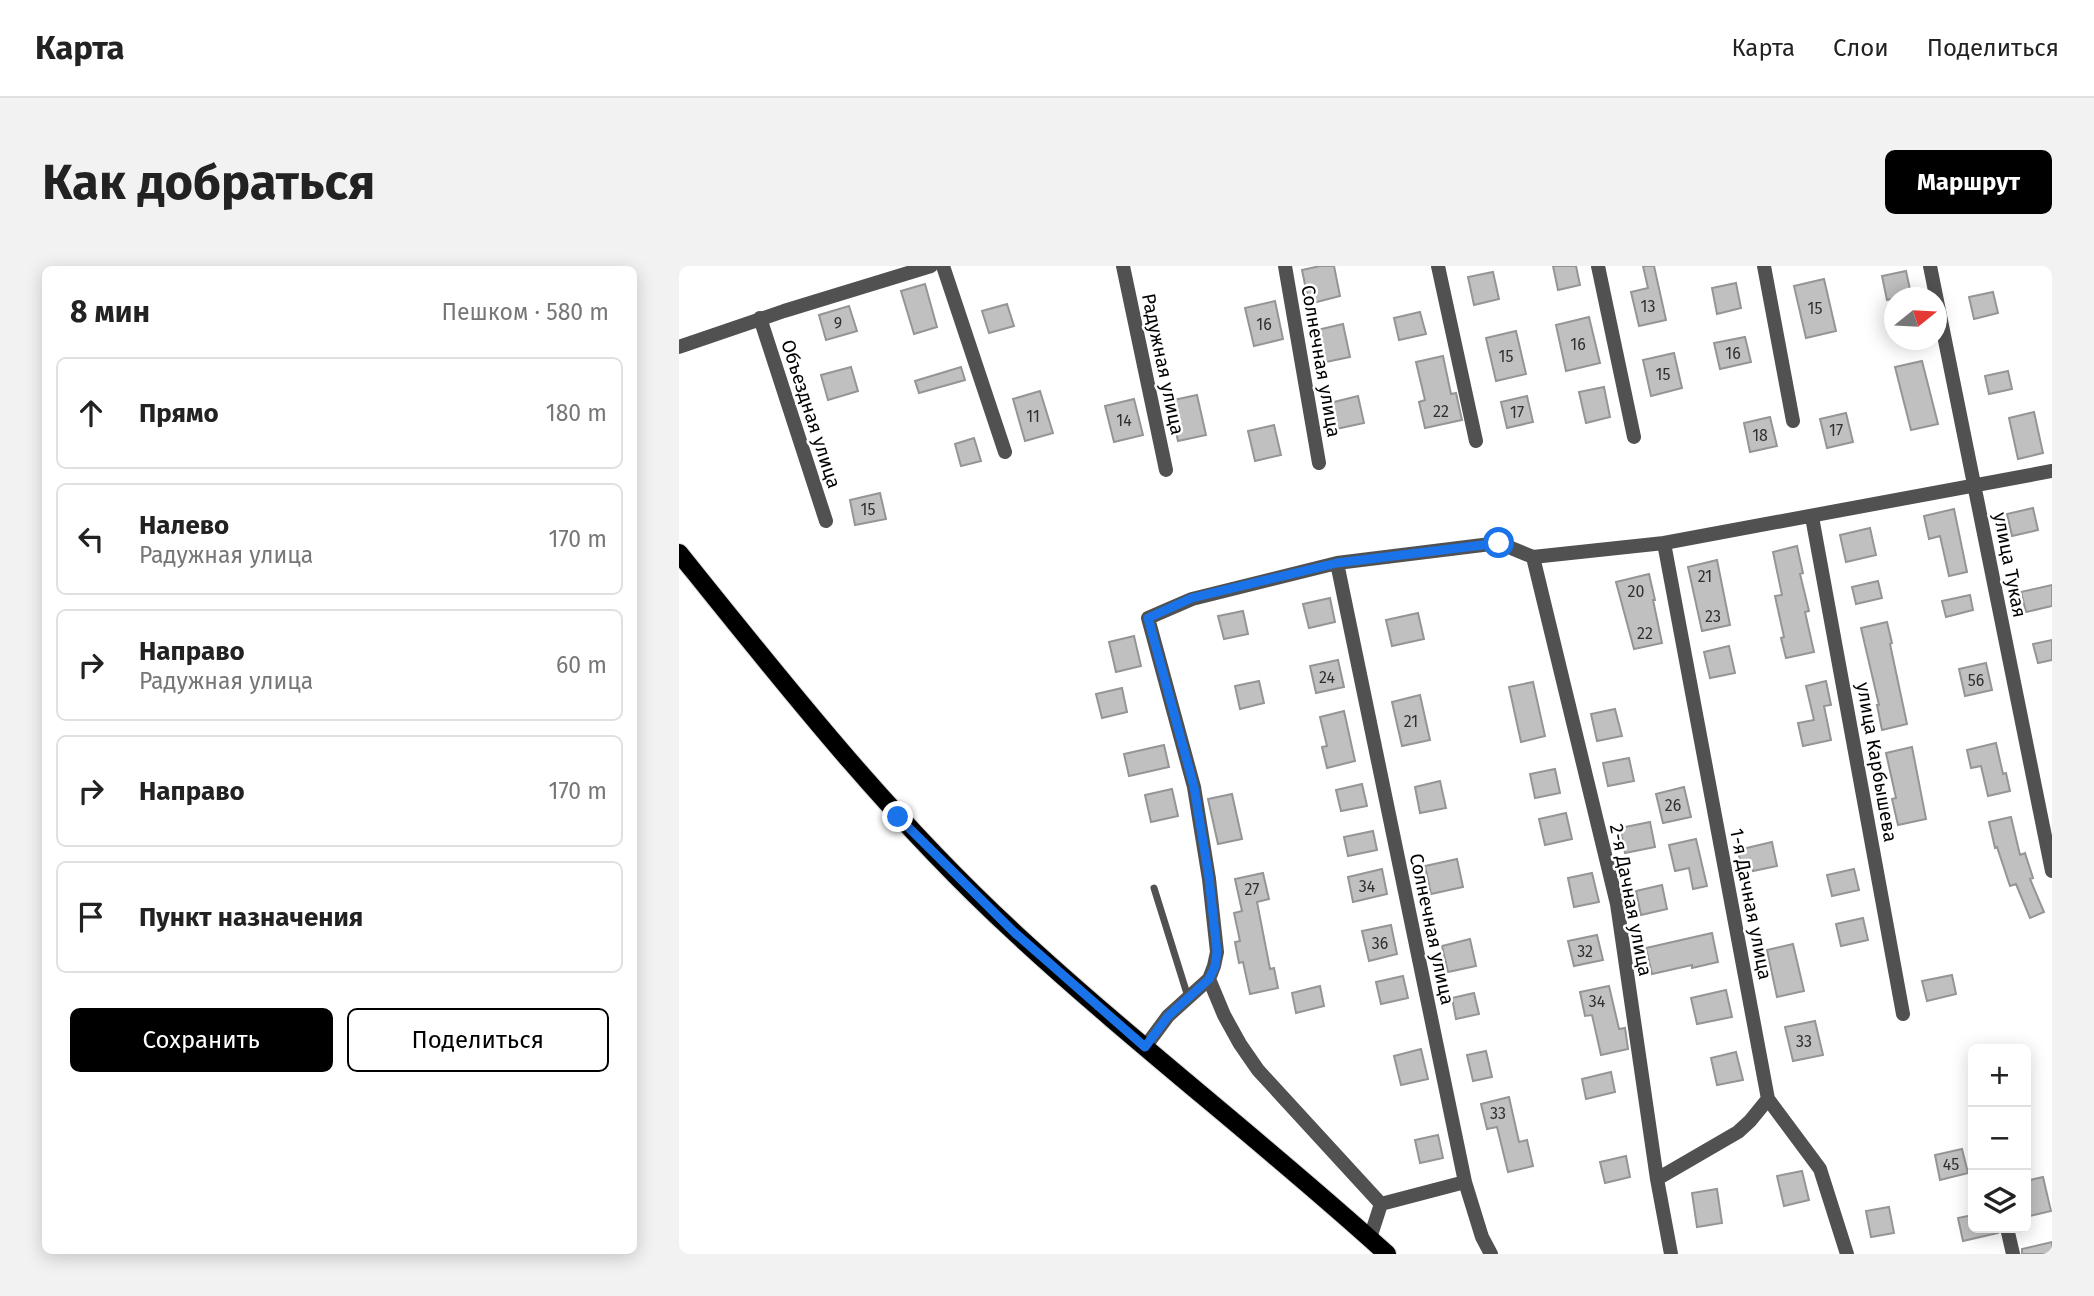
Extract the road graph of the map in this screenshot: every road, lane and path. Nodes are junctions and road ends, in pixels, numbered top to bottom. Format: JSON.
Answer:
{"nodes":[{"id":1,"x":931,"y":266,"type":"edge"},
{"id":2,"x":943,"y":266,"type":"edge"},
{"id":3,"x":1123,"y":266,"type":"edge"},
{"id":4,"x":1285,"y":266,"type":"edge"},
{"id":5,"x":1438,"y":266,"type":"edge"},
{"id":6,"x":1598,"y":266,"type":"edge"},
{"id":7,"x":1764,"y":266,"type":"edge"},
{"id":8,"x":1930,"y":266,"type":"edge"},
{"id":9,"x":760,"y":318,"type":"junction"},
{"id":10,"x":679,"y":347,"type":"edge"},
{"id":11,"x":1793,"y":421,"type":"dead end"},
{"id":12,"x":1634,"y":437,"type":"dead end"},
{"id":13,"x":1476,"y":441,"type":"dead end"},
{"id":14,"x":1005,"y":452,"type":"dead end"},
{"id":15,"x":1319,"y":463,"type":"dead end"},
{"id":16,"x":1166,"y":470,"type":"dead end"},
{"id":17,"x":2052,"y":471,"type":"edge"},
{"id":18,"x":1975,"y":484,"type":"junction"},
{"id":19,"x":1812,"y":517,"type":"junction"},
{"id":20,"x":826,"y":521,"type":"dead end"},
{"id":21,"x":1664,"y":543,"type":"junction"},
{"id":22,"x":679,"y":553,"type":"edge"},
{"id":23,"x":1533,"y":556,"type":"junction"},
{"id":24,"x":1337,"y":563,"type":"junction"},
{"id":25,"x":2052,"y":871,"type":"edge"},
{"id":26,"x":1154,"y":888,"type":"dead end"},
{"id":27,"x":1209,"y":979,"type":"junction"},
{"id":28,"x":1188,"y":997,"type":"junction"},
{"id":29,"x":1903,"y":1014,"type":"dead end"},
{"id":30,"x":1145,"y":1047,"type":"junction"},
{"id":31,"x":1768,"y":1099,"type":"junction"},
{"id":32,"x":1657,"y":1179,"type":"junction"},
{"id":33,"x":1465,"y":1182,"type":"junction"},
{"id":34,"x":1381,"y":1204,"type":"junction"},
{"id":35,"x":2008,"y":1233,"type":"edge"},
{"id":36,"x":1370,"y":1238,"type":"junction"},
{"id":37,"x":1387,"y":1254,"type":"edge"},
{"id":38,"x":1491,"y":1254,"type":"edge"},
{"id":39,"x":1671,"y":1254,"type":"edge"},
{"id":40,"x":1847,"y":1254,"type":"edge"},
{"id":41,"x":2013,"y":1254,"type":"edge"}],
"edges":[{"from":1,"to":9,"type":"street"},
{"from":2,"to":14,"type":"street"},
{"from":3,"to":16,"type":"street","name":"Радужная улица"},
{"from":4,"to":15,"type":"street","name":"Солнечная улица"},
{"from":5,"to":13,"type":"street"},
{"from":6,"to":12,"type":"street"},
{"from":7,"to":11,"type":"street"},
{"from":8,"to":18,"type":"street","name":"улица Тукая"},
{"from":9,"to":10,"type":"street"},
{"from":9,"to":20,"type":"street","name":"Объездная улица"},
{"from":17,"to":18,"type":"street"},
{"from":18,"to":19,"type":"street"},
{"from":18,"to":25,"type":"street","name":"улица Тукая"},
{"from":19,"to":21,"type":"street"},
{"from":19,"to":29,"type":"street","name":"улица Карбышева"},
{"from":21,"to":23,"type":"street"},
{"from":21,"to":31,"type":"street","name":"1-я Дачная улица"},
{"from":22,"to":30,"type":"main road"},
{"from":23,"to":24,"type":"street"},
{"from":23,"to":32,"type":"street","name":"2-я Дачная улица"},
{"from":24,"to":27,"type":"street"},
{"from":24,"to":33,"type":"street","name":"Солнечная улица"},
{"from":26,"to":28,"type":"lane"},
{"from":27,"to":28,"type":"street"},
{"from":27,"to":34,"type":"street"},
{"from":28,"to":30,"type":"street"},
{"from":30,"to":36,"type":"main road"},
{"from":31,"to":32,"type":"street"},
{"from":31,"to":40,"type":"street","name":"1-я Дачная улица"},
{"from":32,"to":39,"type":"street","name":"2-я Дачная улица"},
{"from":33,"to":34,"type":"street"},
{"from":33,"to":38,"type":"street","name":"Солнечная улица"},
{"from":34,"to":36,"type":"street"},
{"from":35,"to":41,"type":"street"},
{"from":36,"to":37,"type":"main road"}]}
